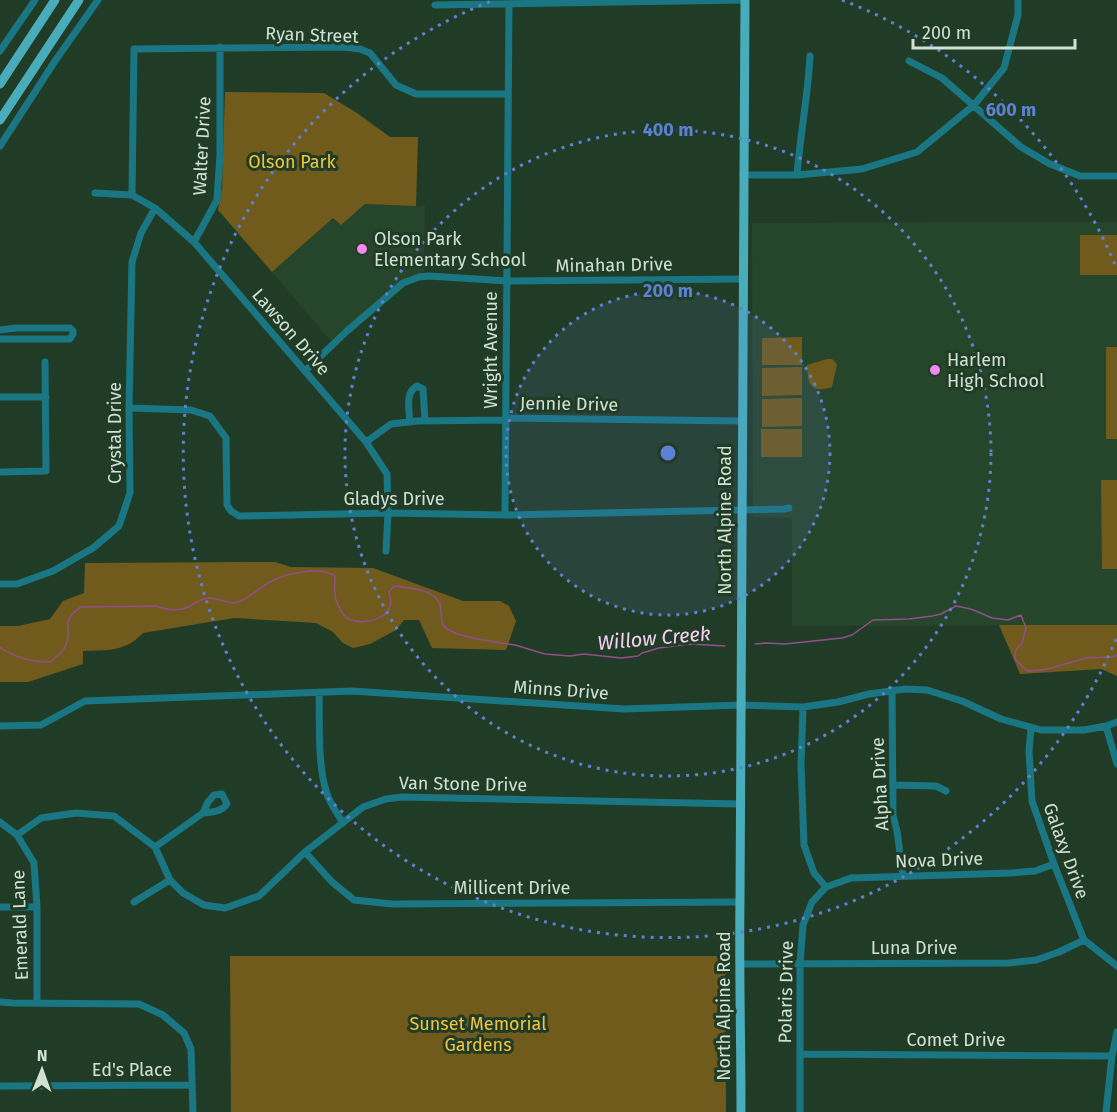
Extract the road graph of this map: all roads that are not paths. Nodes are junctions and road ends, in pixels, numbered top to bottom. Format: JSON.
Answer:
{"nodes":[{"id":1,"x":35,"y":0,"type":"edge"},
{"id":2,"x":55,"y":0,"type":"edge"},
{"id":3,"x":79,"y":0,"type":"edge"},
{"id":4,"x":98,"y":0,"type":"edge"},
{"id":5,"x":745,"y":0,"type":"edge"},
{"id":6,"x":1018,"y":0,"type":"edge"},
{"id":7,"x":564,"y":1,"type":"edge"},
{"id":8,"x":509,"y":4,"type":"junction"},
{"id":9,"x":435,"y":5,"type":"dead end"},
{"id":10,"x":220,"y":47,"type":"junction"},
{"id":11,"x":0,"y":51,"type":"edge"},
{"id":12,"x":810,"y":56,"type":"dead end"},
{"id":13,"x":909,"y":61,"type":"dead end"},
{"id":14,"x":0,"y":84,"type":"edge"},
{"id":15,"x":508,"y":94,"type":"junction"},
{"id":16,"x":974,"y":105,"type":"junction"},
{"id":17,"x":0,"y":120,"type":"edge"},
{"id":18,"x":0,"y":146,"type":"edge"},
{"id":19,"x":743,"y":175,"type":"junction"},
{"id":20,"x":797,"y":175,"type":"junction"},
{"id":21,"x":1117,"y":176,"type":"edge"},
{"id":22,"x":95,"y":194,"type":"dead end"},
{"id":23,"x":132,"y":195,"type":"junction"},
{"id":24,"x":155,"y":208,"type":"junction"},
{"id":25,"x":194,"y":242,"type":"junction"},
{"id":26,"x":743,"y":279,"type":"junction"},
{"id":27,"x":507,"y":281,"type":"junction"},
{"id":28,"x":0,"y":330,"type":"edge"},
{"id":29,"x":0,"y":339,"type":"edge"},
{"id":30,"x":45,"y":362,"type":"dead end"},
{"id":31,"x":305,"y":371,"type":"junction"},
{"id":32,"x":0,"y":397,"type":"edge"},
{"id":33,"x":46,"y":397,"type":"junction"},
{"id":34,"x":129,"y":408,"type":"junction"},
{"id":35,"x":506,"y":418,"type":"junction"},
{"id":36,"x":425,"y":421,"type":"junction"},
{"id":37,"x":741,"y":421,"type":"junction"},
{"id":38,"x":410,"y":422,"type":"junction"},
{"id":39,"x":366,"y":442,"type":"junction"},
{"id":40,"x":0,"y":472,"type":"edge"},
{"id":41,"x":789,"y":508,"type":"dead end"},
{"id":42,"x":741,"y":510,"type":"junction"},
{"id":43,"x":388,"y":513,"type":"junction"},
{"id":44,"x":505,"y":515,"type":"junction"},
{"id":45,"x":386,"y":551,"type":"dead end"},
{"id":46,"x":0,"y":585,"type":"edge"},
{"id":47,"x":892,"y":690,"type":"junction"},
{"id":48,"x":320,"y":692,"type":"junction"},
{"id":49,"x":741,"y":705,"type":"junction"},
{"id":50,"x":803,"y":706,"type":"junction"},
{"id":51,"x":1117,"y":722,"type":"edge"},
{"id":52,"x":0,"y":726,"type":"edge"},
{"id":53,"x":1106,"y":726,"type":"junction"},
{"id":54,"x":1031,"y":728,"type":"junction"},
{"id":55,"x":1117,"y":764,"type":"edge"},
{"id":56,"x":893,"y":785,"type":"junction"},
{"id":57,"x":946,"y":790,"type":"dead end"},
{"id":58,"x":740,"y":804,"type":"junction"},
{"id":59,"x":203,"y":813,"type":"dead end"},
{"id":60,"x":0,"y":822,"type":"edge"},
{"id":61,"x":343,"y":823,"type":"junction"},
{"id":62,"x":17,"y":835,"type":"junction"},
{"id":63,"x":155,"y":848,"type":"junction"},
{"id":64,"x":304,"y":852,"type":"junction"},
{"id":65,"x":1054,"y":864,"type":"junction"},
{"id":66,"x":903,"y":876,"type":"junction"},
{"id":67,"x":170,"y":880,"type":"junction"},
{"id":68,"x":826,"y":887,"type":"junction"},
{"id":69,"x":134,"y":902,"type":"dead end"},
{"id":70,"x":740,"y":902,"type":"junction"},
{"id":71,"x":0,"y":907,"type":"edge"},
{"id":72,"x":37,"y":907,"type":"junction"},
{"id":73,"x":1084,"y":940,"type":"junction"},
{"id":74,"x":800,"y":963,"type":"junction"},
{"id":75,"x":740,"y":964,"type":"junction"},
{"id":76,"x":1117,"y":966,"type":"edge"},
{"id":77,"x":0,"y":1002,"type":"edge"},
{"id":78,"x":37,"y":1003,"type":"junction"},
{"id":79,"x":1117,"y":1032,"type":"edge"},
{"id":80,"x":800,"y":1054,"type":"junction"},
{"id":81,"x":1112,"y":1056,"type":"junction"},
{"id":82,"x":192,"y":1084,"type":"junction"},
{"id":83,"x":0,"y":1086,"type":"edge"},
{"id":84,"x":193,"y":1112,"type":"edge"},
{"id":85,"x":741,"y":1112,"type":"edge"},
{"id":86,"x":800,"y":1112,"type":"edge"},
{"id":87,"x":1106,"y":1112,"type":"edge"}],
"edges":[{"from":1,"to":11,"type":"street"},
{"from":2,"to":14,"type":"main road"},
{"from":3,"to":17,"type":"main road"},
{"from":4,"to":18,"type":"street"},
{"from":5,"to":7,"type":"street"},
{"from":5,"to":19,"type":"main road","name":"North Alpine Road"},
{"from":6,"to":16,"type":"street"},
{"from":7,"to":8,"type":"street"},
{"from":8,"to":9,"type":"street"},
{"from":8,"to":15,"type":"street","name":"Wright Avenue"},
{"from":10,"to":15,"type":"street","name":"Ryan Street"},
{"from":10,"to":23,"type":"street","name":"Ryan Street"},
{"from":10,"to":25,"type":"street","name":"Walter Drive"},
{"from":12,"to":20,"type":"street"},
{"from":13,"to":16,"type":"street"},
{"from":15,"to":27,"type":"street","name":"Wright Avenue"},
{"from":16,"to":20,"type":"street"},
{"from":16,"to":21,"type":"street"},
{"from":19,"to":20,"type":"street"},
{"from":19,"to":26,"type":"main road","name":"North Alpine Road"},
{"from":22,"to":23,"type":"street","name":"Lawson Drive"},
{"from":23,"to":24,"type":"street","name":"Lawson Drive"},
{"from":24,"to":25,"type":"street","name":"Lawson Drive"},
{"from":24,"to":34,"type":"street","name":"Crystal Drive"},
{"from":25,"to":31,"type":"street","name":"Lawson Drive"},
{"from":26,"to":27,"type":"street","name":"Minahan Drive"},
{"from":26,"to":37,"type":"main road","name":"North Alpine Road"},
{"from":27,"to":31,"type":"street","name":"Minahan Drive"},
{"from":27,"to":35,"type":"street","name":"Wright Avenue"},
{"from":28,"to":29,"type":"street"},
{"from":30,"to":33,"type":"street"},
{"from":31,"to":39,"type":"street","name":"Lawson Drive"},
{"from":32,"to":33,"type":"street"},
{"from":33,"to":40,"type":"street"},
{"from":34,"to":43,"type":"street","name":"Gladys Drive"},
{"from":34,"to":46,"type":"street","name":"Crystal Drive"},
{"from":35,"to":36,"type":"street","name":"Jennie Drive"},
{"from":35,"to":37,"type":"street","name":"Jennie Drive"},
{"from":35,"to":44,"type":"street","name":"Wright Avenue"},
{"from":36,"to":38,"type":"street","name":"Jennie Drive"},
{"from":36,"to":38,"type":"street"},
{"from":37,"to":42,"type":"main road","name":"North Alpine Road"},
{"from":38,"to":39,"type":"street","name":"Jennie Drive"},
{"from":39,"to":43,"type":"street","name":"Lawson Drive"},
{"from":41,"to":42,"type":"street","name":"Gladys Drive"},
{"from":42,"to":44,"type":"street","name":"Gladys Drive"},
{"from":42,"to":49,"type":"main road","name":"North Alpine Road"},
{"from":43,"to":44,"type":"street","name":"Gladys Drive"},
{"from":43,"to":45,"type":"street","name":"Lawson Drive"},
{"from":47,"to":50,"type":"street","name":"Minns Drive"},
{"from":47,"to":54,"type":"street","name":"Minns Drive"},
{"from":47,"to":56,"type":"street","name":"Alpha Drive"},
{"from":48,"to":49,"type":"street","name":"Minns Drive"},
{"from":48,"to":52,"type":"street","name":"Minns Drive"},
{"from":48,"to":61,"type":"street"},
{"from":49,"to":50,"type":"street","name":"Minns Drive"},
{"from":49,"to":58,"type":"main road","name":"North Alpine Road"},
{"from":50,"to":68,"type":"street"},
{"from":51,"to":53,"type":"street","name":"Minns Drive"},
{"from":53,"to":54,"type":"street","name":"Minns Drive"},
{"from":53,"to":55,"type":"street"},
{"from":54,"to":65,"type":"street","name":"Galaxy Drive"},
{"from":56,"to":57,"type":"street"},
{"from":56,"to":66,"type":"street","name":"Alpha Drive"},
{"from":58,"to":61,"type":"street","name":"Van Stone Drive"},
{"from":58,"to":70,"type":"main road","name":"North Alpine Road"},
{"from":59,"to":63,"type":"street"},
{"from":60,"to":62,"type":"street","name":"Emerald Lane"},
{"from":61,"to":64,"type":"street","name":"Van Stone Drive"},
{"from":62,"to":63,"type":"street","name":"Van Stone Drive"},
{"from":62,"to":72,"type":"street","name":"Emerald Lane"},
{"from":63,"to":67,"type":"street","name":"Van Stone Drive"},
{"from":64,"to":67,"type":"street","name":"Van Stone Drive"},
{"from":64,"to":70,"type":"street","name":"Millicent Drive"},
{"from":65,"to":66,"type":"street","name":"Nova Drive"},
{"from":65,"to":73,"type":"street","name":"Galaxy Drive"},
{"from":66,"to":68,"type":"street","name":"Nova Drive"},
{"from":67,"to":69,"type":"street"},
{"from":68,"to":74,"type":"street","name":"Polaris Drive"},
{"from":70,"to":75,"type":"main road","name":"North Alpine Road"},
{"from":71,"to":72,"type":"street"},
{"from":72,"to":78,"type":"street","name":"Emerald Lane"},
{"from":73,"to":74,"type":"street","name":"Luna Drive"},
{"from":73,"to":76,"type":"street"},
{"from":74,"to":75,"type":"street","name":"Luna Drive"},
{"from":74,"to":80,"type":"street","name":"Polaris Drive"},
{"from":75,"to":85,"type":"main road","name":"North Alpine Road"},
{"from":77,"to":78,"type":"street"},
{"from":78,"to":82,"type":"street"},
{"from":79,"to":81,"type":"street"},
{"from":80,"to":81,"type":"street","name":"Comet Drive"},
{"from":80,"to":86,"type":"street","name":"Polaris Drive"},
{"from":81,"to":87,"type":"street"},
{"from":82,"to":83,"type":"street","name":"Ed's Place"},
{"from":82,"to":84,"type":"street"}]}
